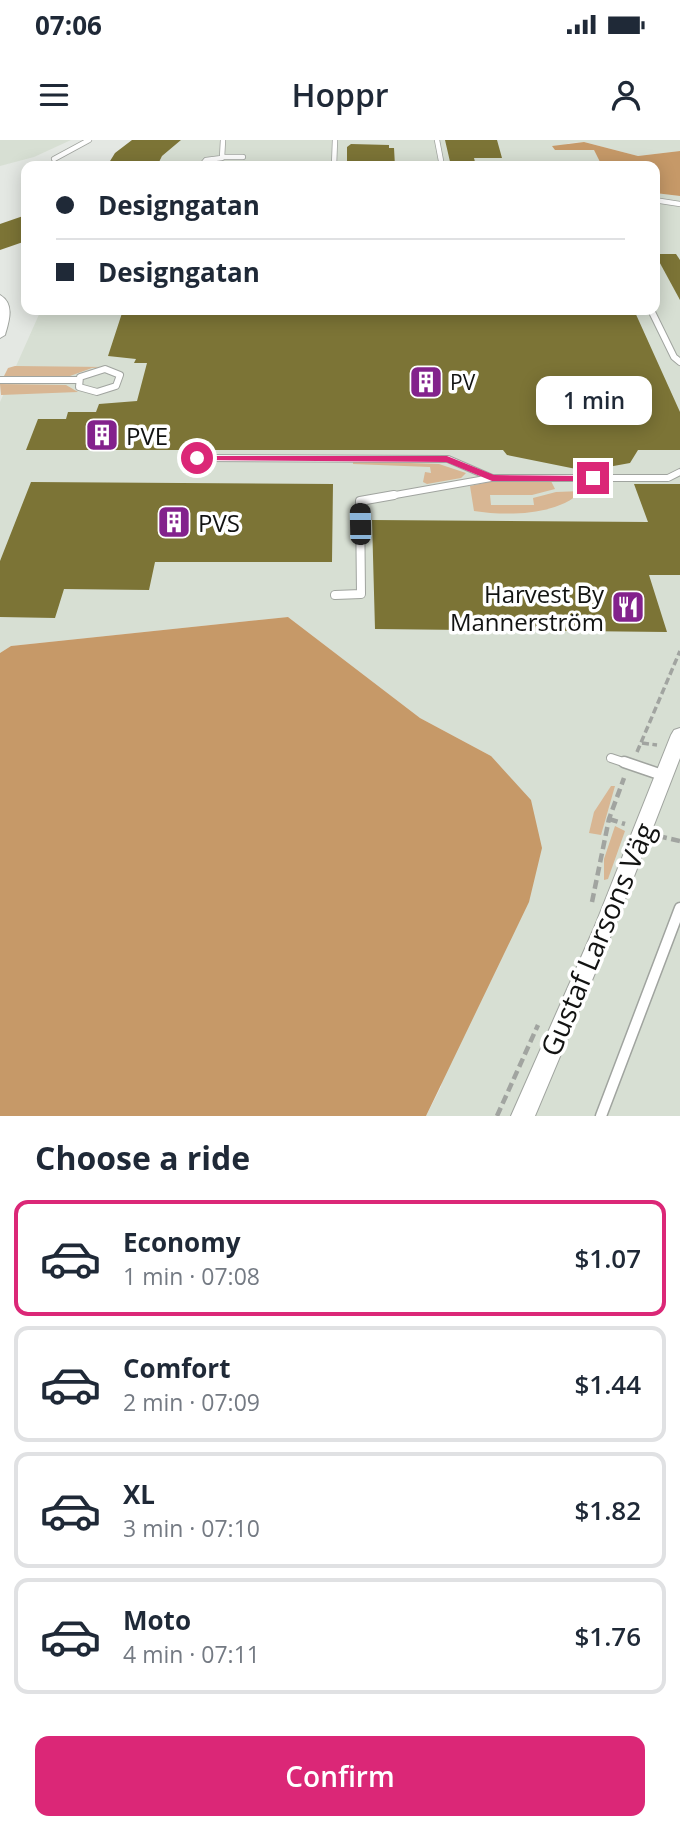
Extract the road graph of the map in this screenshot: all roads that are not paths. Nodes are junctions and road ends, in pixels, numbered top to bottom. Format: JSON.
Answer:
{"nodes":[{"id":1,"x":89,"y":140,"type":"edge"},
{"id":2,"x":223,"y":140,"type":"edge"},
{"id":3,"x":335,"y":140,"type":"edge"},
{"id":4,"x":437,"y":140,"type":"edge"},
{"id":5,"x":222,"y":157,"type":"junction"},
{"id":6,"x":243,"y":157,"type":"dead end"},
{"id":7,"x":54,"y":159,"type":"dead end"},
{"id":8,"x":205,"y":161,"type":"edge"},
{"id":9,"x":221,"y":161,"type":"edge"},
{"id":10,"x":334,"y":161,"type":"edge"},
{"id":11,"x":441,"y":161,"type":"edge"},
{"id":12,"x":660,"y":201,"type":"edge"},
{"id":13,"x":680,"y":204,"type":"edge"},
{"id":14,"x":0,"y":298,"type":"edge"},
{"id":15,"x":653,"y":315,"type":"edge"},
{"id":16,"x":0,"y":335,"type":"edge"},
{"id":17,"x":680,"y":362,"type":"edge"},
{"id":18,"x":0,"y":380,"type":"edge"},
{"id":19,"x":77,"y":380,"type":"junction"},
{"id":20,"x":197,"y":458,"type":"dead end"},
{"id":21,"x":680,"y":472,"type":"edge"},
{"id":22,"x":492,"y":478,"type":"junction"},
{"id":23,"x":335,"y":595,"type":"dead end"},
{"id":24,"x":680,"y":735,"type":"edge"},
{"id":25,"x":611,"y":758,"type":"dead end"},
{"id":26,"x":673,"y":778,"type":"edge"},
{"id":27,"x":680,"y":908,"type":"edge"},
{"id":28,"x":523,"y":1116,"type":"edge"},
{"id":29,"x":601,"y":1116,"type":"edge"}],
"edges":[{"from":1,"to":7,"type":"lane"},
{"from":2,"to":5,"type":"lane"},
{"from":3,"to":10,"type":"lane"},
{"from":4,"to":11,"type":"lane"},
{"from":5,"to":6,"type":"lane"},
{"from":5,"to":8,"type":"lane"},
{"from":5,"to":9,"type":"lane"},
{"from":12,"to":13,"type":"lane"},
{"from":14,"to":16,"type":"street"},
{"from":15,"to":17,"type":"lane"},
{"from":18,"to":19,"type":"lane"},
{"from":19,"to":19,"type":"lane"},
{"from":20,"to":22,"type":"lane"},
{"from":21,"to":22,"type":"lane"},
{"from":22,"to":23,"type":"lane"},
{"from":24,"to":26,"type":"street","name":"Gustaf Larsons Väg"},
{"from":25,"to":26,"type":"lane"},
{"from":26,"to":28,"type":"street","name":"Gustaf Larsons Väg"},
{"from":27,"to":29,"type":"lane"}]}
